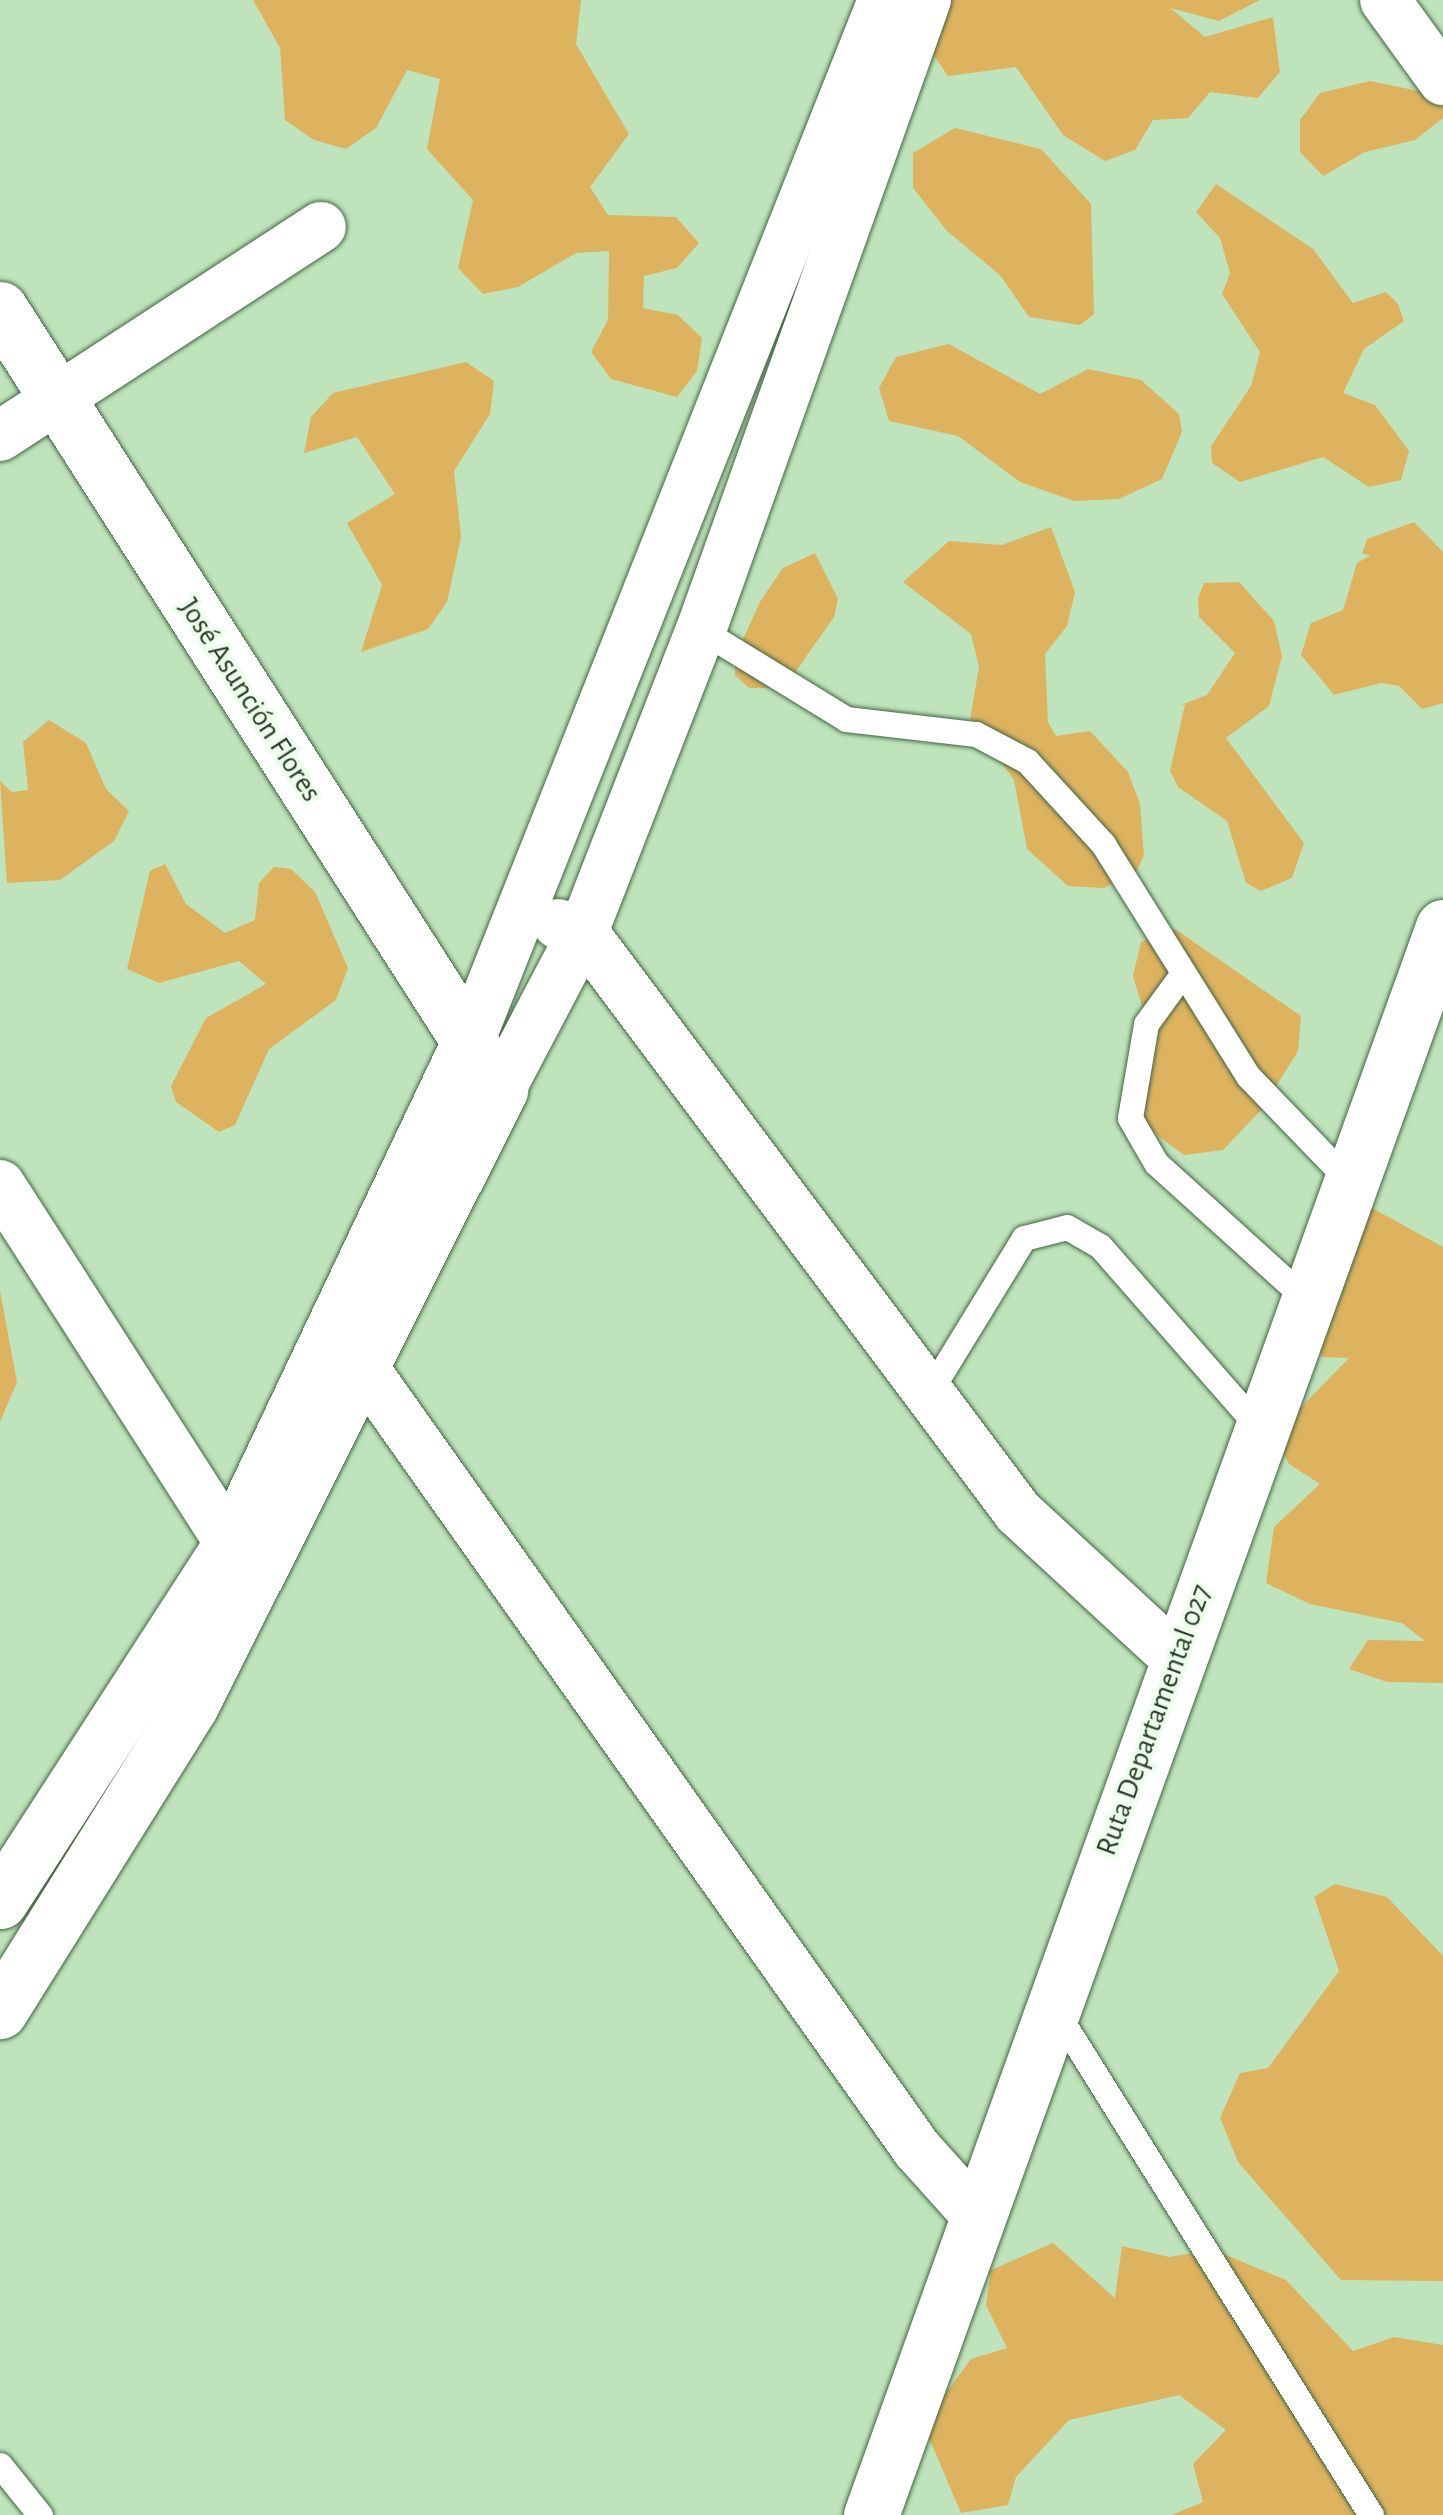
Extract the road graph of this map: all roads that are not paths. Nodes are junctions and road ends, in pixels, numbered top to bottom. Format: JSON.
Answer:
{"nodes":[{"id":1,"x":883,"y":0,"type":"edge"},
{"id":2,"x":926,"y":0,"type":"edge"},
{"id":3,"x":1385,"y":0,"type":"edge"},
{"id":4,"x":1443,"y":80,"type":"edge"},
{"id":5,"x":321,"y":226,"type":"dead end"},
{"id":6,"x":0,"y":309,"type":"edge"},
{"id":7,"x":58,"y":401,"type":"junction"},
{"id":8,"x":0,"y":436,"type":"edge"},
{"id":9,"x":702,"y":630,"type":"junction"},
{"id":10,"x":525,"y":914,"type":"junction"},
{"id":11,"x":1443,"y":927,"type":"edge"},
{"id":12,"x":583,"y":932,"type":"junction"},
{"id":13,"x":1184,"y":973,"type":"junction"},
{"id":14,"x":469,"y":1042,"type":"junction"},
{"id":15,"x":500,"y":1090,"type":"junction"},
{"id":16,"x":1350,"y":1182,"type":"junction"},
{"id":17,"x":0,"y":1185,"type":"edge"},
{"id":18,"x":1308,"y":1300,"type":"junction"},
{"id":19,"x":364,"y":1370,"type":"junction"},
{"id":20,"x":927,"y":1396,"type":"junction"},
{"id":21,"x":1260,"y":1429,"type":"junction"},
{"id":22,"x":242,"y":1561,"type":"junction"},
{"id":23,"x":1175,"y":1657,"type":"junction"},
{"id":24,"x":0,"y":1902,"type":"edge"},
{"id":25,"x":1053,"y":2006,"type":"junction"},
{"id":26,"x":0,"y":2011,"type":"edge"},
{"id":27,"x":978,"y":2217,"type":"junction"},
{"id":28,"x":0,"y":2465,"type":"edge"},
{"id":29,"x":40,"y":2515,"type":"edge"},
{"id":30,"x":872,"y":2515,"type":"edge"},
{"id":31,"x":1372,"y":2515,"type":"edge"}],
"edges":[{"from":1,"to":10,"type":"street"},
{"from":2,"to":9,"type":"street"},
{"from":3,"to":4,"type":"street"},
{"from":5,"to":7,"type":"street"},
{"from":6,"to":7,"type":"street","name":"José Asunción Flores"},
{"from":7,"to":8,"type":"street"},
{"from":7,"to":14,"type":"street","name":"José Asunción Flores"},
{"from":9,"to":12,"type":"street"},
{"from":9,"to":13,"type":"lane"},
{"from":10,"to":12,"type":"street"},
{"from":10,"to":14,"type":"street"},
{"from":11,"to":16,"type":"street","name":"Ruta Departamental 027"},
{"from":12,"to":15,"type":"street"},
{"from":12,"to":20,"type":"street"},
{"from":13,"to":16,"type":"lane"},
{"from":13,"to":18,"type":"lane"},
{"from":14,"to":15,"type":"street","name":"José Asunción Flores"},
{"from":14,"to":22,"type":"street"},
{"from":15,"to":19,"type":"street"},
{"from":16,"to":18,"type":"street","name":"Ruta Departamental 027"},
{"from":17,"to":22,"type":"street"},
{"from":18,"to":21,"type":"street","name":"Ruta Departamental 027"},
{"from":19,"to":22,"type":"street"},
{"from":19,"to":27,"type":"street"},
{"from":20,"to":21,"type":"lane"},
{"from":20,"to":23,"type":"street"},
{"from":21,"to":23,"type":"street","name":"Ruta Departamental 027"},
{"from":22,"to":24,"type":"street"},
{"from":22,"to":26,"type":"street"},
{"from":23,"to":25,"type":"street","name":"Ruta Departamental 027"},
{"from":25,"to":27,"type":"street","name":"Ruta Departamental 027"},
{"from":25,"to":31,"type":"lane"},
{"from":27,"to":30,"type":"street","name":"Ruta Departamental 027"},
{"from":28,"to":29,"type":"lane"}]}
